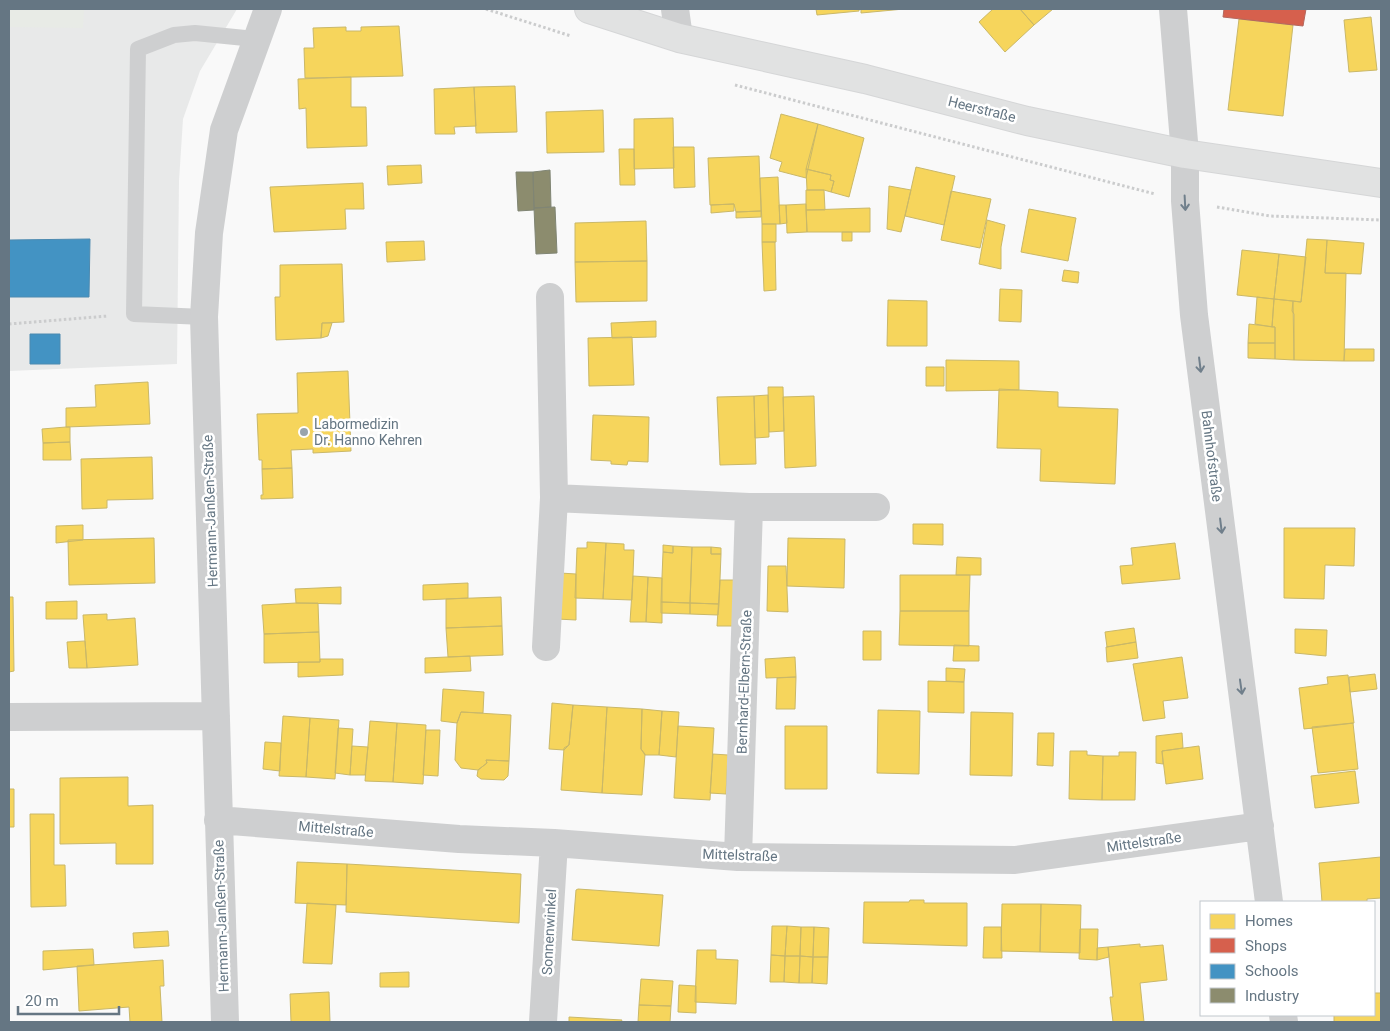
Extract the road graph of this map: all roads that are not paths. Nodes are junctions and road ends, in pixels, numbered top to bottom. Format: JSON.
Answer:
{"nodes":[{"id":1,"x":268,"y":9,"type":"edge"},
{"id":2,"x":589,"y":9,"type":"edge"},
{"id":3,"x":674,"y":9,"type":"edge"},
{"id":4,"x":1173,"y":9,"type":"edge"},
{"id":5,"x":679,"y":38,"type":"junction"},
{"id":6,"x":255,"y":39,"type":"junction"},
{"id":7,"x":1185,"y":154,"type":"junction"},
{"id":8,"x":1381,"y":183,"type":"edge"},
{"id":9,"x":550,"y":298,"type":"dead end"},
{"id":10,"x":204,"y":318,"type":"junction"},
{"id":11,"x":554,"y":498,"type":"junction"},
{"id":12,"x":749,"y":507,"type":"junction"},
{"id":13,"x":876,"y":507,"type":"dead end"},
{"id":14,"x":546,"y":647,"type":"dead end"},
{"id":15,"x":216,"y":716,"type":"junction"},
{"id":16,"x":9,"y":718,"type":"edge"},
{"id":17,"x":218,"y":820,"type":"junction"},
{"id":18,"x":1260,"y":826,"type":"junction"},
{"id":19,"x":554,"y":843,"type":"junction"},
{"id":20,"x":738,"y":857,"type":"junction"},
{"id":21,"x":1269,"y":901,"type":"edge"},
{"id":22,"x":225,"y":1022,"type":"edge"},
{"id":23,"x":543,"y":1022,"type":"edge"}],
"edges":[{"from":1,"to":6,"type":"street","name":"Hermann-Janßen-Straße"},
{"from":2,"to":5,"type":"main road","name":"Heerstraße"},
{"from":3,"to":5,"type":"street"},
{"from":4,"to":7,"type":"street","name":"Bahnhofstraße"},
{"from":5,"to":7,"type":"main road","name":"Heerstraße"},
{"from":6,"to":10,"type":"street","name":"Hermann-Janßen-Straße"},
{"from":6,"to":10,"type":"lane"},
{"from":7,"to":8,"type":"main road","name":"Heerstraße"},
{"from":7,"to":18,"type":"street","name":"Bahnhofstraße","one_way":true},
{"from":9,"to":11,"type":"street"},
{"from":10,"to":15,"type":"street","name":"Hermann-Janßen-Straße"},
{"from":11,"to":12,"type":"street"},
{"from":11,"to":14,"type":"street"},
{"from":12,"to":13,"type":"street"},
{"from":12,"to":20,"type":"street","name":"Bernhard-Elbern-Straße"},
{"from":15,"to":16,"type":"street"},
{"from":15,"to":17,"type":"street","name":"Hermann-Janßen-Straße"},
{"from":17,"to":19,"type":"street","name":"Mittelstraße"},
{"from":17,"to":22,"type":"street","name":"Hermann-Janßen-Straße"},
{"from":18,"to":20,"type":"street","name":"Mittelstraße"},
{"from":18,"to":21,"type":"street","name":"Bahnhofstraße"},
{"from":19,"to":20,"type":"street","name":"Mittelstraße"},
{"from":19,"to":23,"type":"street","name":"Sonnenwinkel"}]}
